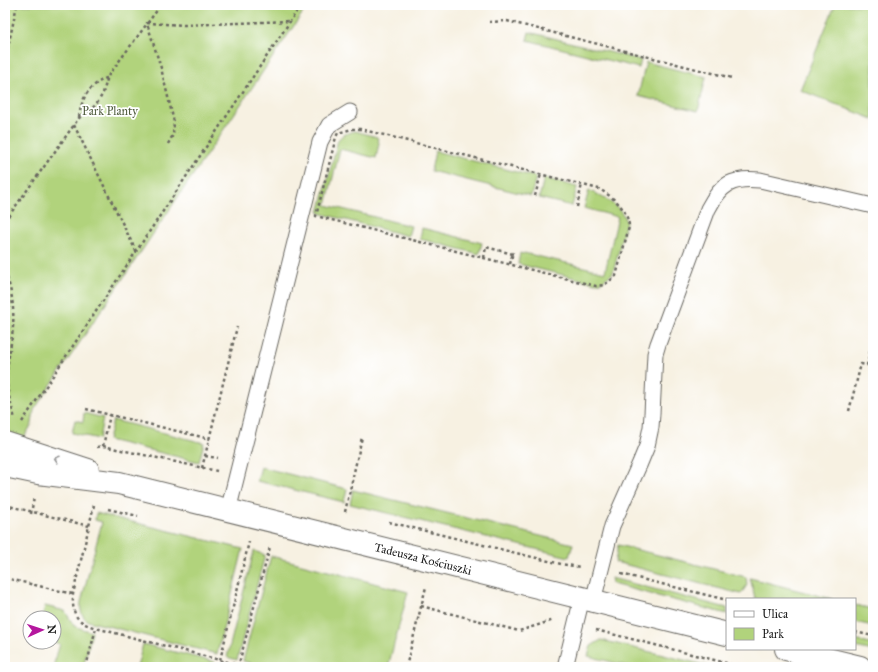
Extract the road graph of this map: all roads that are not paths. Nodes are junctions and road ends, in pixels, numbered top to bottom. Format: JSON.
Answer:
{"nodes":[{"id":1,"x":350,"y":112,"type":"dead end"},
{"id":2,"x":873,"y":206,"type":"edge"},
{"id":3,"x":5,"y":443,"type":"edge"},
{"id":4,"x":5,"y":466,"type":"edge"},
{"id":5,"x":119,"y":483,"type":"junction"},
{"id":6,"x":228,"y":511,"type":"junction"},
{"id":7,"x":588,"y":600,"type":"junction"},
{"id":8,"x":726,"y":634,"type":"edge"},
{"id":9,"x":790,"y":650,"type":"edge"},
{"id":10,"x":565,"y":667,"type":"edge"},
{"id":11,"x":860,"y":667,"type":"edge"}],
"edges":[{"from":1,"to":6,"type":"lane"},
{"from":2,"to":7,"type":"lane"},
{"from":5,"to":3,"type":"street","name":"Tadeusza Kościuszki","one_way":true},
{"from":4,"to":5,"type":"street","name":"Tadeusza Kościuszki"},
{"from":5,"to":6,"type":"street","name":"Tadeusza Kościuszki"},
{"from":6,"to":7,"type":"street","name":"Tadeusza Kościuszki"},
{"from":7,"to":8,"type":"street","name":"Tadeusza Kościuszki"},
{"from":7,"to":10,"type":"lane"},
{"from":9,"to":11,"type":"street"}]}
